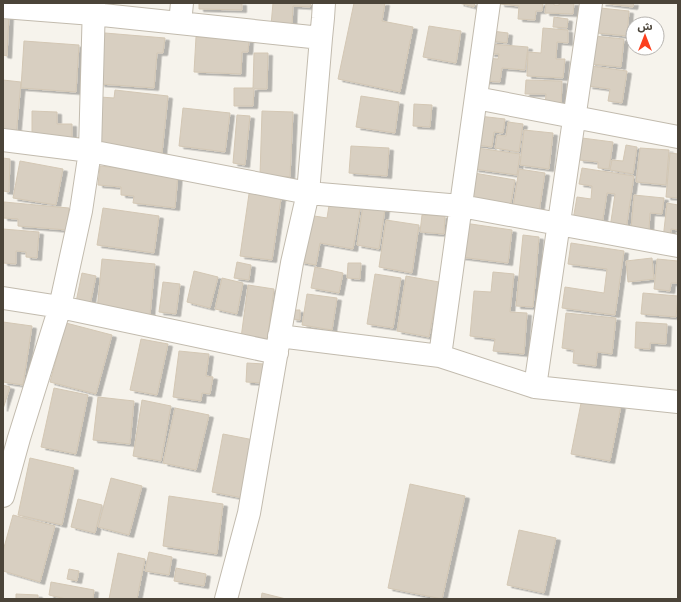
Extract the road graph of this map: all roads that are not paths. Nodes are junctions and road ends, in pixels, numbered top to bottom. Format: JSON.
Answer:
{"nodes":[{"id":1,"x":489,"y":3,"type":"edge"},
{"id":2,"x":591,"y":3,"type":"edge"},
{"id":3,"x":3,"y":7,"type":"edge"},
{"id":4,"x":93,"y":9,"type":"edge"},
{"id":5,"x":181,"y":13,"type":"edge"},
{"id":6,"x":324,"y":16,"type":"edge"},
{"id":7,"x":476,"y":98,"type":"junction"},
{"id":8,"x":575,"y":117,"type":"junction"},
{"id":9,"x":678,"y":137,"type":"edge"},
{"id":10,"x":3,"y":140,"type":"edge"},
{"id":11,"x":90,"y":151,"type":"junction"},
{"id":12,"x":308,"y":193,"type":"junction"},
{"id":13,"x":461,"y":206,"type":"junction"},
{"id":14,"x":560,"y":224,"type":"junction"},
{"id":15,"x":678,"y":246,"type":"edge"},
{"id":16,"x":3,"y":298,"type":"edge"},
{"id":17,"x":60,"y":307,"type":"junction"},
{"id":18,"x":278,"y":344,"type":"junction"},
{"id":19,"x":440,"y":356,"type":"junction"},
{"id":20,"x":535,"y":387,"type":"junction"},
{"id":21,"x":678,"y":402,"type":"edge"},
{"id":22,"x":11,"y":436,"type":"edge"},
{"id":23,"x":3,"y":496,"type":"edge"},
{"id":24,"x":226,"y":599,"type":"edge"}],
"edges":[{"from":1,"to":7,"type":"street"},
{"from":2,"to":8,"type":"street"},
{"from":3,"to":4,"type":"street"},
{"from":4,"to":5,"type":"street"},
{"from":4,"to":11,"type":"street"},
{"from":5,"to":6,"type":"street"},
{"from":6,"to":12,"type":"street"},
{"from":7,"to":8,"type":"street"},
{"from":7,"to":13,"type":"street"},
{"from":8,"to":9,"type":"street"},
{"from":8,"to":14,"type":"street"},
{"from":10,"to":11,"type":"street"},
{"from":11,"to":12,"type":"street"},
{"from":11,"to":17,"type":"street"},
{"from":12,"to":13,"type":"street"},
{"from":12,"to":18,"type":"street"},
{"from":13,"to":14,"type":"street"},
{"from":13,"to":19,"type":"street"},
{"from":14,"to":15,"type":"street"},
{"from":14,"to":20,"type":"street"},
{"from":16,"to":17,"type":"street"},
{"from":17,"to":18,"type":"street"},
{"from":17,"to":22,"type":"street"},
{"from":18,"to":19,"type":"street"},
{"from":18,"to":24,"type":"street"},
{"from":19,"to":20,"type":"street"},
{"from":20,"to":21,"type":"street"},
{"from":22,"to":23,"type":"street"}]}
